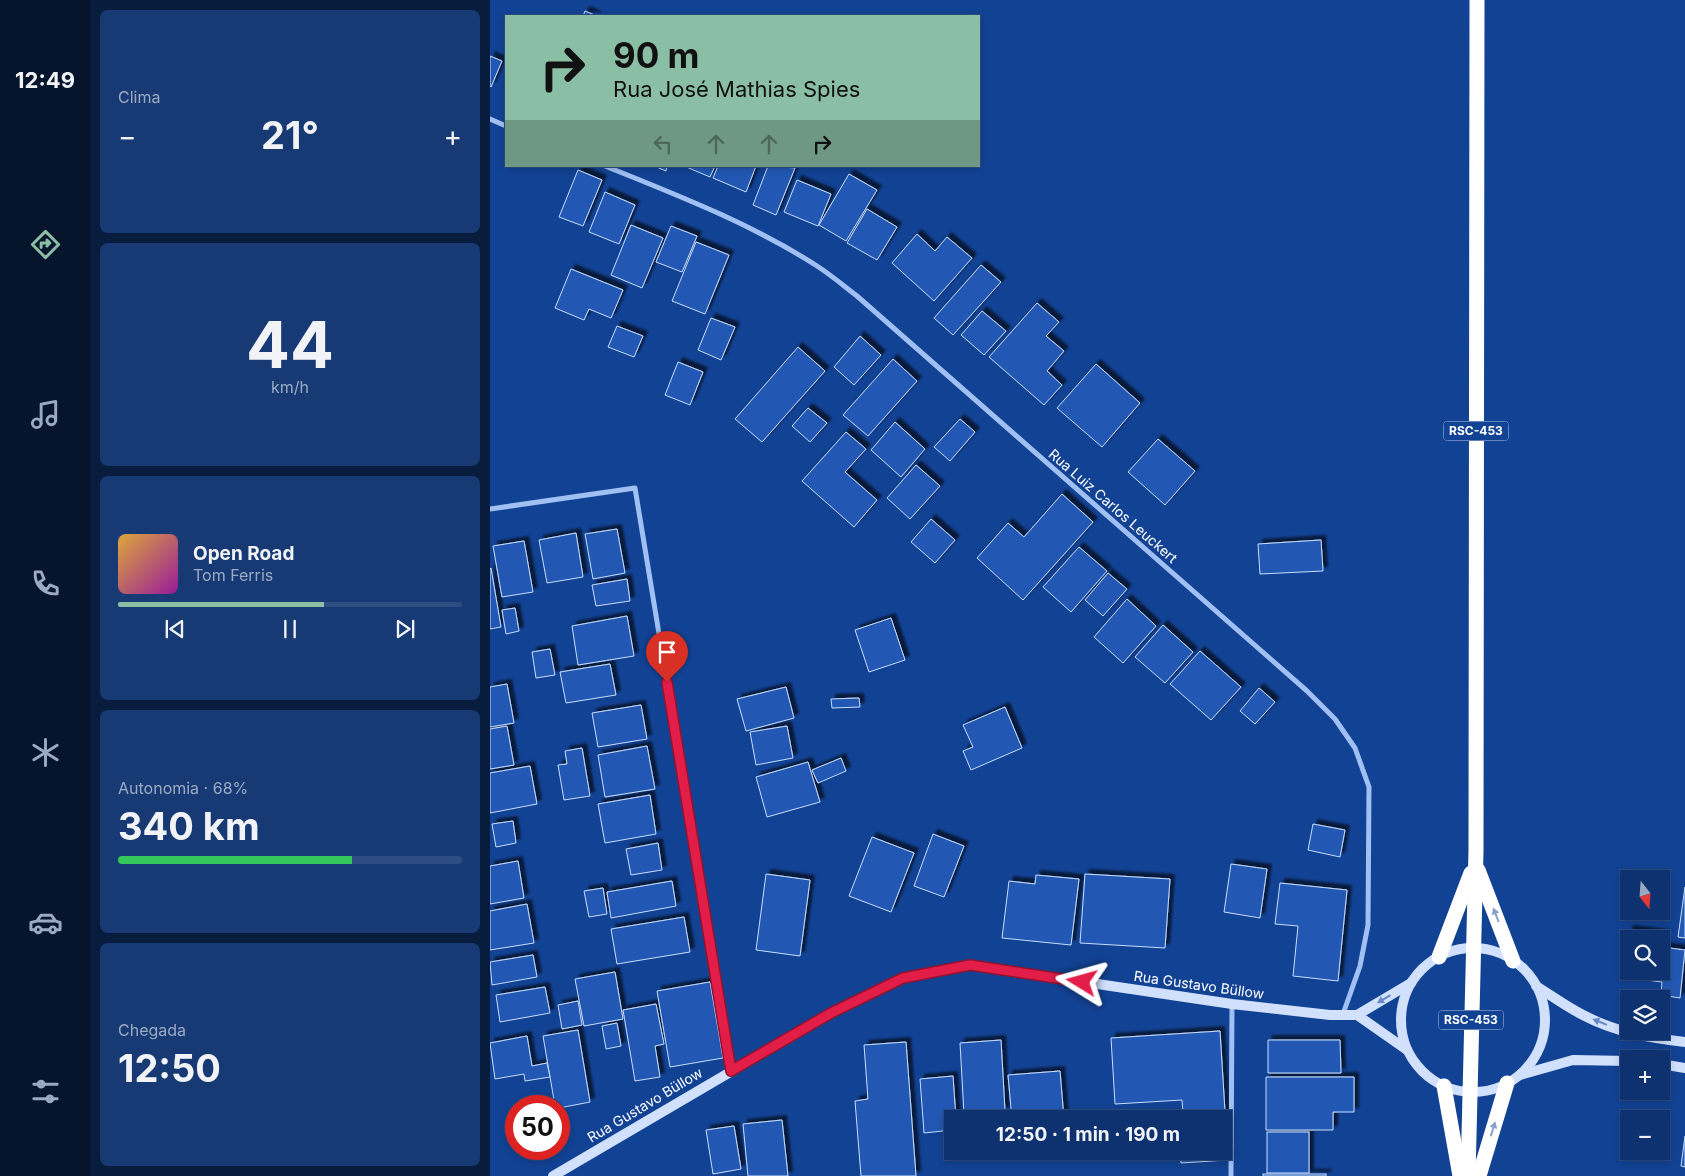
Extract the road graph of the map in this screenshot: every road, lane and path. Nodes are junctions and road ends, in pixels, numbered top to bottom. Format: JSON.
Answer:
{"nodes":[{"id":1,"x":1477,"y":0,"type":"edge"},
{"id":2,"x":490,"y":119,"type":"edge"},
{"id":3,"x":505,"y":126,"type":"edge"},
{"id":4,"x":607,"y":167,"type":"edge"},
{"id":5,"x":490,"y":509,"type":"edge"},
{"id":6,"x":1475,"y":862,"type":"junction"},
{"id":7,"x":1473,"y":948,"type":"junction"},
{"id":8,"x":1440,"y":957,"type":"junction"},
{"id":9,"x":1513,"y":961,"type":"junction"},
{"id":10,"x":1411,"y":983,"type":"junction"},
{"id":11,"x":1536,"y":986,"type":"junction"},
{"id":12,"x":1232,"y":1004,"type":"junction"},
{"id":13,"x":1343,"y":1014,"type":"junction"},
{"id":14,"x":1357,"y":1015,"type":"junction"},
{"id":15,"x":1685,"y":1042,"type":"edge"},
{"id":16,"x":1406,"y":1050,"type":"junction"},
{"id":17,"x":1620,"y":1060,"type":"edge"},
{"id":18,"x":1670,"y":1066,"type":"edge"},
{"id":19,"x":1685,"y":1068,"type":"edge"},
{"id":20,"x":731,"y":1071,"type":"junction"},
{"id":21,"x":1513,"y":1079,"type":"junction"},
{"id":22,"x":1444,"y":1086,"type":"junction"},
{"id":23,"x":1470,"y":1091,"type":"junction"},
{"id":24,"x":553,"y":1176,"type":"edge"},
{"id":25,"x":1231,"y":1176,"type":"edge"},
{"id":26,"x":1460,"y":1176,"type":"edge"},
{"id":27,"x":1468,"y":1176,"type":"edge"},
{"id":28,"x":1479,"y":1176,"type":"edge"}],
"edges":[{"from":1,"to":6,"type":"highway","number":"RSC-453"},
{"from":2,"to":3,"type":"street"},
{"from":4,"to":13,"type":"street","name":"Rua Luiz Carlos Leuckert"},
{"from":5,"to":20,"type":"street"},
{"from":6,"to":7,"type":"highway","number":"RSC-453"},
{"from":6,"to":8,"type":"highway"},
{"from":9,"to":6,"type":"highway","one_way":true},
{"from":7,"to":8,"type":"main road"},
{"from":7,"to":9,"type":"main road"},
{"from":7,"to":23,"type":"highway","number":"RSC-453"},
{"from":8,"to":10,"type":"main road"},
{"from":9,"to":11,"type":"main road"},
{"from":10,"to":14,"type":"main road","one_way":true},
{"from":10,"to":16,"type":"main road"},
{"from":15,"to":11,"type":"main road","one_way":true},
{"from":11,"to":21,"type":"main road"},
{"from":12,"to":13,"type":"main road","name":"Rua Gustavo Büllow"},
{"from":12,"to":20,"type":"main road","name":"Rua Gustavo Büllow"},
{"from":12,"to":25,"type":"street"},
{"from":13,"to":14,"type":"main road","name":"Rua Gustavo Büllow"},
{"from":14,"to":16,"type":"main road"},
{"from":16,"to":22,"type":"main road"},
{"from":17,"to":21,"type":"main road"},
{"from":18,"to":19,"type":"main road"},
{"from":20,"to":24,"type":"main road","name":"Rua Gustavo Büllow"},
{"from":21,"to":23,"type":"main road"},
{"from":28,"to":21,"type":"highway","one_way":true},
{"from":22,"to":23,"type":"main road"},
{"from":22,"to":26,"type":"highway"},
{"from":23,"to":27,"type":"highway","number":"RSC-453"}]}
